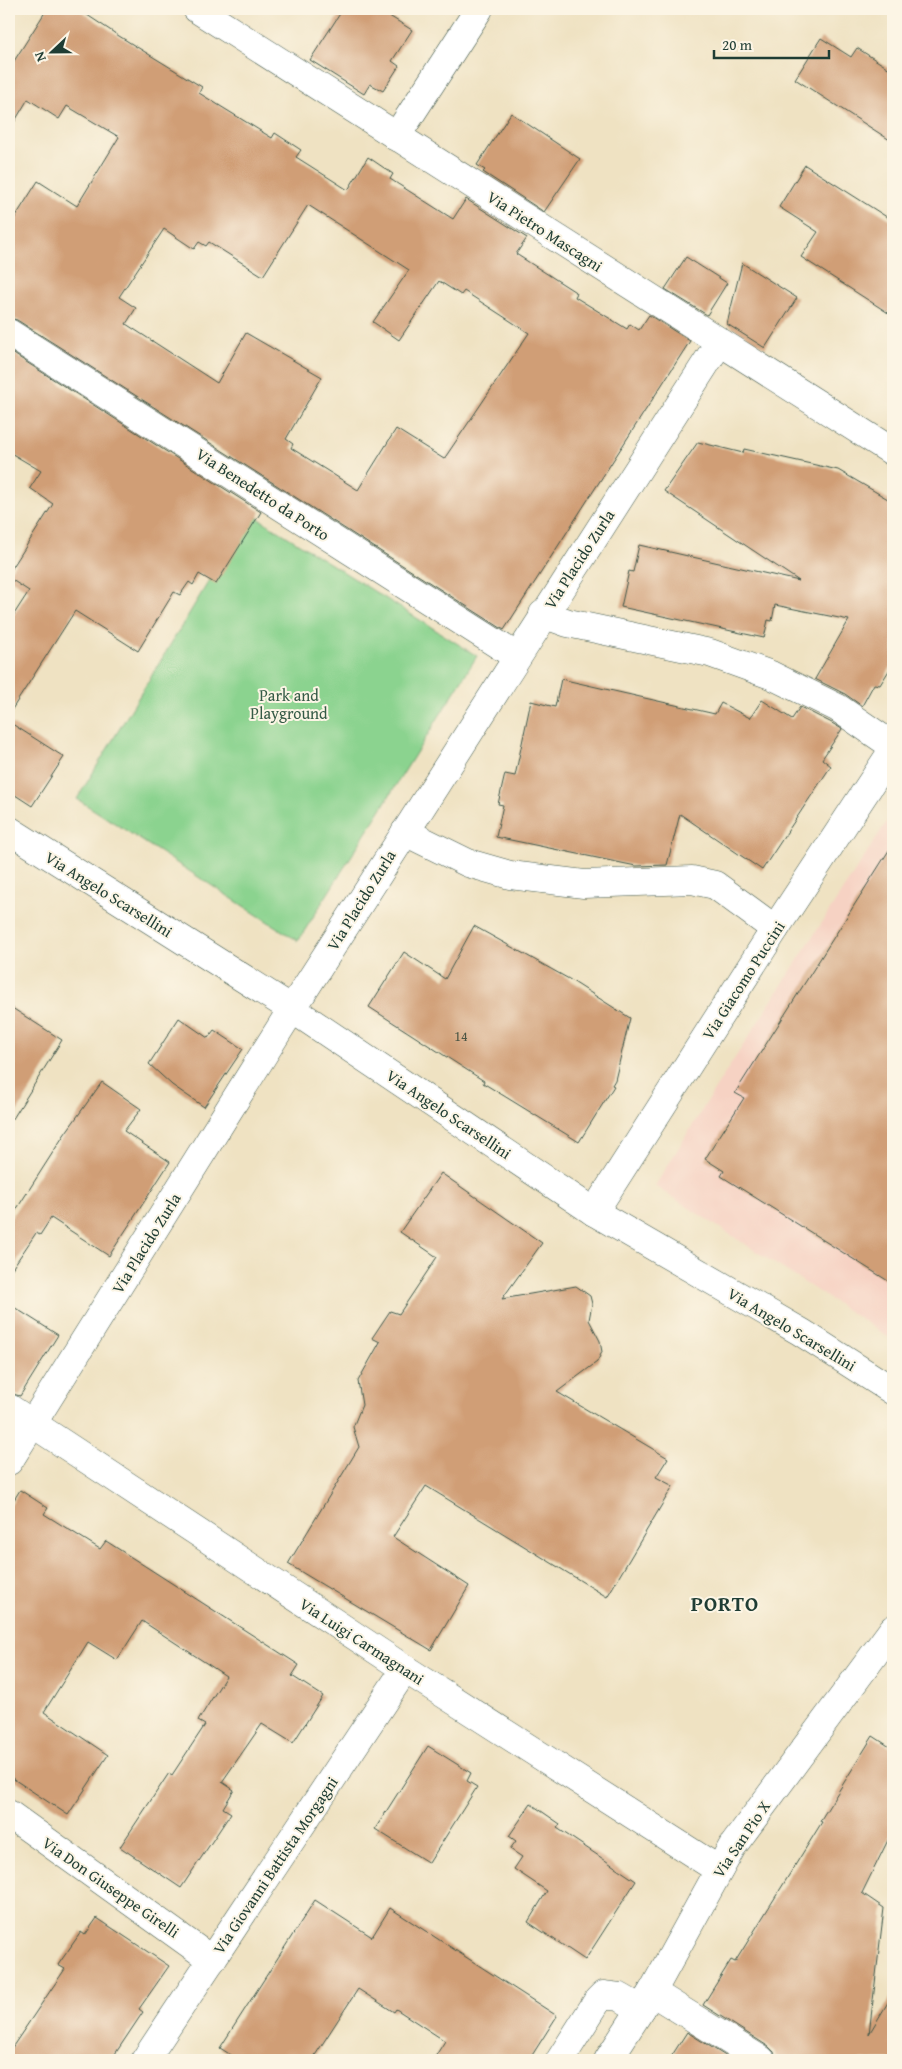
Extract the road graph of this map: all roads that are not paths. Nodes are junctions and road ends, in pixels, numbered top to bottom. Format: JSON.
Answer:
{"nodes":[{"id":1,"x":197,"y":9,"type":"edge"},
{"id":2,"x":479,"y":9,"type":"edge"},
{"id":3,"x":396,"y":136,"type":"junction"},
{"id":4,"x":9,"y":333,"type":"edge"},
{"id":5,"x":719,"y":343,"type":"junction"},
{"id":6,"x":893,"y":452,"type":"edge"},
{"id":7,"x":543,"y":614,"type":"junction"},
{"id":8,"x":516,"y":656,"type":"junction"},
{"id":9,"x":893,"y":748,"type":"edge"},
{"id":10,"x":9,"y":830,"type":"edge"},
{"id":11,"x":405,"y":832,"type":"junction"},
{"id":12,"x":775,"y":929,"type":"junction"},
{"id":13,"x":292,"y":1009,"type":"junction"},
{"id":14,"x":594,"y":1212,"type":"junction"},
{"id":15,"x":893,"y":1391,"type":"edge"},
{"id":16,"x":9,"y":1408,"type":"edge"},
{"id":17,"x":33,"y":1423,"type":"junction"},
{"id":18,"x":9,"y":1461,"type":"edge"},
{"id":19,"x":893,"y":1629,"type":"edge"},
{"id":20,"x":405,"y":1669,"type":"junction"},
{"id":21,"x":9,"y":1814,"type":"edge"},
{"id":22,"x":719,"y":1870,"type":"junction"},
{"id":23,"x":212,"y":1960,"type":"junction"},
{"id":24,"x":646,"y":2001,"type":"junction"},
{"id":25,"x":145,"y":2060,"type":"edge"},
{"id":26,"x":560,"y":2060,"type":"edge"},
{"id":27,"x":608,"y":2060,"type":"edge"},
{"id":28,"x":761,"y":2060,"type":"edge"}],
"edges":[{"from":1,"to":3,"type":"street","name":"Via Pietro Mascagni"},
{"from":2,"to":3,"type":"street"},
{"from":3,"to":5,"type":"street","name":"Via Pietro Mascagni"},
{"from":4,"to":8,"type":"street","name":"Via Benedetto da Porto"},
{"from":5,"to":6,"type":"street","name":"Via Pietro Mascagni"},
{"from":5,"to":7,"type":"street","name":"Via Placido Zurla"},
{"from":7,"to":8,"type":"street","name":"Via Placido Zurla"},
{"from":7,"to":9,"type":"street"},
{"from":8,"to":11,"type":"street","name":"Via Placido Zurla"},
{"from":9,"to":12,"type":"street","name":"Via Giacomo Puccini"},
{"from":10,"to":13,"type":"street","name":"Via Angelo Scarsellini"},
{"from":11,"to":12,"type":"street"},
{"from":11,"to":13,"type":"street","name":"Via Placido Zurla"},
{"from":12,"to":14,"type":"street","name":"Via Giacomo Puccini"},
{"from":13,"to":14,"type":"street","name":"Via Angelo Scarsellini"},
{"from":13,"to":17,"type":"street","name":"Via Placido Zurla"},
{"from":14,"to":15,"type":"street","name":"Via Angelo Scarsellini"},
{"from":16,"to":17,"type":"street","name":"Via Luigi Carmagnani"},
{"from":17,"to":18,"type":"street","name":"Via Placido Zurla"},
{"from":17,"to":20,"type":"street","name":"Via Luigi Carmagnani"},
{"from":19,"to":22,"type":"street","name":"Via San Pio X"},
{"from":20,"to":22,"type":"street","name":"Via Luigi Carmagnani"},
{"from":20,"to":23,"type":"street","name":"Via Giovanni Battista Morgagni"},
{"from":21,"to":23,"type":"street","name":"Via Don Giuseppe Girelli"},
{"from":22,"to":24,"type":"street","name":"Via San Pio X"},
{"from":23,"to":25,"type":"street","name":"Via Giovanni Battista Morgagni"},
{"from":24,"to":26,"type":"street"},
{"from":24,"to":27,"type":"street","name":"Via San Pio X"},
{"from":24,"to":28,"type":"street"}]}
